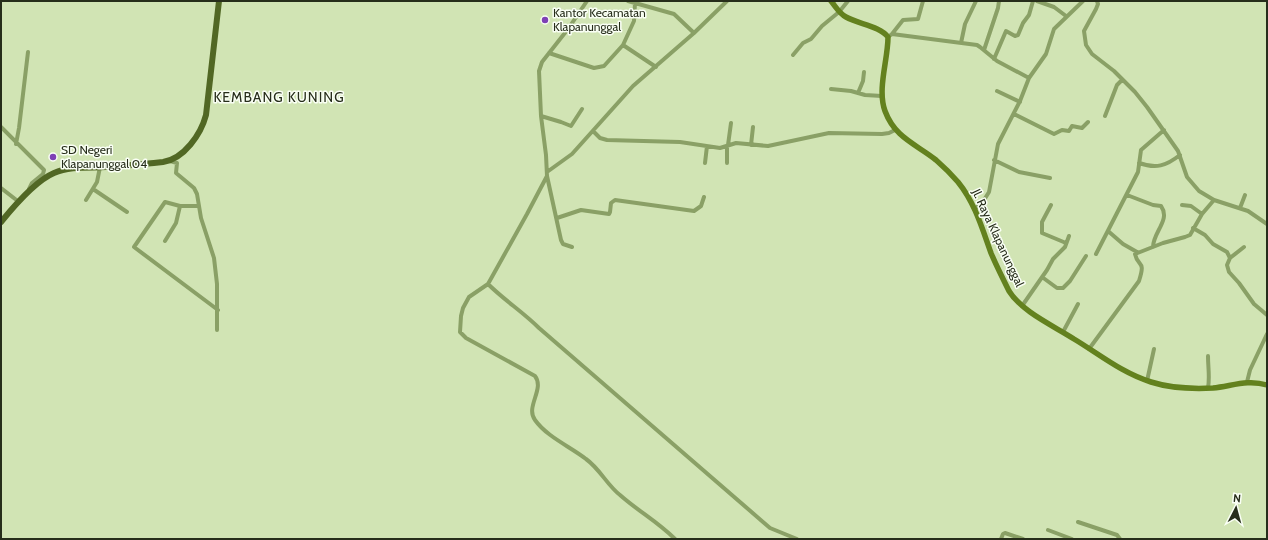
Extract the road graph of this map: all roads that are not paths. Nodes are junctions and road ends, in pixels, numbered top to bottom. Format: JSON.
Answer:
{"nodes":[{"id":1,"x":219,"y":1,"type":"edge"},
{"id":2,"x":587,"y":1,"type":"edge"},
{"id":3,"x":628,"y":1,"type":"edge"},
{"id":4,"x":727,"y":1,"type":"edge"},
{"id":5,"x":831,"y":1,"type":"edge"},
{"id":6,"x":848,"y":1,"type":"edge"},
{"id":7,"x":923,"y":1,"type":"edge"},
{"id":8,"x":976,"y":1,"type":"edge"},
{"id":9,"x":999,"y":1,"type":"edge"},
{"id":10,"x":1033,"y":1,"type":"edge"},
{"id":11,"x":1037,"y":1,"type":"edge"},
{"id":12,"x":1082,"y":1,"type":"edge"},
{"id":13,"x":1097,"y":1,"type":"edge"},
{"id":14,"x":635,"y":2,"type":"edge"},
{"id":15,"x":839,"y":12,"type":"junction"},
{"id":16,"x":1066,"y":16,"type":"junction"},
{"id":17,"x":694,"y":33,"type":"junction"},
{"id":18,"x":890,"y":35,"type":"junction"},
{"id":19,"x":961,"y":44,"type":"junction"},
{"id":20,"x":623,"y":45,"type":"junction"},
{"id":21,"x":984,"y":50,"type":"junction"},
{"id":22,"x":28,"y":52,"type":"dead end"},
{"id":23,"x":550,"y":54,"type":"junction"},
{"id":24,"x":793,"y":55,"type":"dead end"},
{"id":25,"x":994,"y":59,"type":"junction"},
{"id":26,"x":656,"y":67,"type":"junction"},
{"id":27,"x":864,"y":72,"type":"dead end"},
{"id":28,"x":1029,"y":78,"type":"junction"},
{"id":29,"x":1122,"y":80,"type":"junction"},
{"id":30,"x":831,"y":89,"type":"dead end"},
{"id":31,"x":997,"y":91,"type":"dead end"},
{"id":32,"x":858,"y":93,"type":"junction"},
{"id":33,"x":882,"y":96,"type":"junction"},
{"id":34,"x":1020,"y":102,"type":"junction"},
{"id":35,"x":582,"y":109,"type":"dead end"},
{"id":36,"x":1014,"y":114,"type":"junction"},
{"id":37,"x":541,"y":116,"type":"junction"},
{"id":38,"x":1105,"y":116,"type":"dead end"},
{"id":39,"x":1088,"y":122,"type":"dead end"},
{"id":40,"x":731,"y":123,"type":"dead end"},
{"id":41,"x":1,"y":127,"type":"edge"},
{"id":42,"x":753,"y":127,"type":"dead end"},
{"id":43,"x":895,"y":130,"type":"junction"},
{"id":44,"x":1164,"y":130,"type":"junction"},
{"id":45,"x":592,"y":131,"type":"junction"},
{"id":46,"x":16,"y":144,"type":"junction"},
{"id":47,"x":728,"y":145,"type":"junction"},
{"id":48,"x":751,"y":145,"type":"junction"},
{"id":49,"x":707,"y":146,"type":"junction"},
{"id":50,"x":1180,"y":156,"type":"junction"},
{"id":51,"x":994,"y":160,"type":"junction"},
{"id":52,"x":170,"y":161,"type":"junction"},
{"id":53,"x":705,"y":163,"type":"dead end"},
{"id":54,"x":727,"y":163,"type":"dead end"},
{"id":55,"x":1139,"y":163,"type":"junction"},
{"id":56,"x":100,"y":167,"type":"junction"},
{"id":57,"x":547,"y":174,"type":"junction"},
{"id":58,"x":1050,"y":178,"type":"dead end"},
{"id":59,"x":1,"y":188,"type":"edge"},
{"id":60,"x":93,"y":189,"type":"junction"},
{"id":61,"x":29,"y":192,"type":"junction"},
{"id":62,"x":1127,"y":194,"type":"junction"},
{"id":63,"x":1245,"y":195,"type":"dead end"},
{"id":64,"x":704,"y":197,"type":"dead end"},
{"id":65,"x":86,"y":200,"type":"dead end"},
{"id":66,"x":1214,"y":200,"type":"junction"},
{"id":67,"x":19,"y":202,"type":"junction"},
{"id":68,"x":1182,"y":204,"type":"dead end"},
{"id":69,"x":180,"y":206,"type":"junction"},
{"id":70,"x":199,"y":206,"type":"junction"},
{"id":71,"x":1051,"y":206,"type":"dead end"},
{"id":72,"x":1240,"y":208,"type":"junction"},
{"id":73,"x":975,"y":209,"type":"junction"},
{"id":74,"x":127,"y":212,"type":"dead end"},
{"id":75,"x":1202,"y":214,"type":"junction"},
{"id":76,"x":557,"y":218,"type":"junction"},
{"id":77,"x":2,"y":219,"type":"edge"},
{"id":78,"x":1267,"y":224,"type":"edge"},
{"id":79,"x":1193,"y":228,"type":"junction"},
{"id":80,"x":1108,"y":231,"type":"junction"},
{"id":81,"x":1069,"y":236,"type":"dead end"},
{"id":82,"x":165,"y":241,"type":"dead end"},
{"id":83,"x":1066,"y":243,"type":"junction"},
{"id":84,"x":572,"y":247,"type":"dead end"},
{"id":85,"x":1153,"y":247,"type":"junction"},
{"id":86,"x":1244,"y":247,"type":"dead end"},
{"id":87,"x":1137,"y":252,"type":"junction"},
{"id":88,"x":1096,"y":254,"type":"dead end"},
{"id":89,"x":1086,"y":256,"type":"dead end"},
{"id":90,"x":1230,"y":258,"type":"junction"},
{"id":91,"x":1042,"y":277,"type":"junction"},
{"id":92,"x":488,"y":284,"type":"junction"},
{"id":93,"x":1078,"y":304,"type":"dead end"},
{"id":94,"x":1022,"y":306,"type":"junction"},
{"id":95,"x":218,"y":310,"type":"junction"},
{"id":96,"x":1267,"y":315,"type":"edge"},
{"id":97,"x":217,"y":330,"type":"dead end"},
{"id":98,"x":1063,"y":332,"type":"junction"},
{"id":99,"x":1267,"y":334,"type":"edge"},
{"id":100,"x":1089,"y":349,"type":"junction"},
{"id":101,"x":1154,"y":349,"type":"dead end"},
{"id":102,"x":1208,"y":356,"type":"dead end"},
{"id":103,"x":1147,"y":381,"type":"junction"},
{"id":104,"x":1247,"y":382,"type":"junction"},
{"id":105,"x":1267,"y":385,"type":"edge"},
{"id":106,"x":1208,"y":388,"type":"junction"},
{"id":107,"x":1078,"y":522,"type":"dead end"},
{"id":108,"x":1048,"y":530,"type":"dead end"},
{"id":109,"x":675,"y":539,"type":"edge"},
{"id":110,"x":797,"y":539,"type":"edge"},
{"id":111,"x":1001,"y":539,"type":"edge"},
{"id":112,"x":1023,"y":539,"type":"edge"},
{"id":113,"x":1072,"y":539,"type":"edge"},
{"id":114,"x":1120,"y":539,"type":"edge"}],
"edges":[{"from":1,"to":52,"type":"main road"},
{"from":2,"to":23,"type":"street"},
{"from":3,"to":14,"type":"street"},
{"from":4,"to":17,"type":"street"},
{"from":5,"to":15,"type":"street"},
{"from":6,"to":15,"type":"street"},
{"from":7,"to":18,"type":"street"},
{"from":8,"to":19,"type":"street"},
{"from":9,"to":21,"type":"street"},
{"from":10,"to":25,"type":"street"},
{"from":11,"to":16,"type":"street"},
{"from":12,"to":16,"type":"street"},
{"from":13,"to":29,"type":"street"},
{"from":14,"to":17,"type":"street"},
{"from":14,"to":20,"type":"street"},
{"from":15,"to":18,"type":"street"},
{"from":15,"to":24,"type":"street"},
{"from":16,"to":28,"type":"street"},
{"from":17,"to":26,"type":"street"},
{"from":18,"to":19,"type":"street"},
{"from":18,"to":33,"type":"street","name":"Jl. Raya Klapanunggal"},
{"from":19,"to":21,"type":"street"},
{"from":20,"to":23,"type":"street"},
{"from":20,"to":26,"type":"street"},
{"from":21,"to":25,"type":"street"},
{"from":22,"to":46,"type":"street"},
{"from":23,"to":37,"type":"street"},
{"from":25,"to":28,"type":"street"},
{"from":26,"to":45,"type":"street"},
{"from":27,"to":32,"type":"street"},
{"from":28,"to":34,"type":"street"},
{"from":29,"to":38,"type":"street"},
{"from":29,"to":44,"type":"street"},
{"from":30,"to":32,"type":"street"},
{"from":31,"to":34,"type":"street"},
{"from":32,"to":33,"type":"street"},
{"from":33,"to":43,"type":"street","name":"Jl. Raya Klapanunggal"},
{"from":34,"to":36,"type":"street"},
{"from":35,"to":37,"type":"street"},
{"from":36,"to":39,"type":"street"},
{"from":36,"to":51,"type":"street"},
{"from":37,"to":57,"type":"street"},
{"from":40,"to":47,"type":"street"},
{"from":41,"to":46,"type":"street"},
{"from":42,"to":48,"type":"street"},
{"from":43,"to":48,"type":"street"},
{"from":43,"to":73,"type":"street","name":"Jl. Raya Klapanunggal"},
{"from":44,"to":50,"type":"street"},
{"from":44,"to":55,"type":"street"},
{"from":45,"to":49,"type":"street"},
{"from":45,"to":57,"type":"street"},
{"from":46,"to":61,"type":"street"},
{"from":47,"to":48,"type":"street"},
{"from":47,"to":49,"type":"street"},
{"from":47,"to":54,"type":"street"},
{"from":49,"to":53,"type":"street"},
{"from":50,"to":55,"type":"street"},
{"from":50,"to":66,"type":"street"},
{"from":51,"to":58,"type":"street"},
{"from":51,"to":73,"type":"street"},
{"from":52,"to":56,"type":"main road"},
{"from":52,"to":70,"type":"street"},
{"from":55,"to":62,"type":"street"},
{"from":56,"to":60,"type":"street"},
{"from":56,"to":61,"type":"main road"},
{"from":57,"to":76,"type":"street"},
{"from":57,"to":92,"type":"street"},
{"from":59,"to":67,"type":"street"},
{"from":60,"to":65,"type":"street"},
{"from":60,"to":74,"type":"street"},
{"from":61,"to":67,"type":"main road"},
{"from":62,"to":80,"type":"street"},
{"from":62,"to":85,"type":"street"},
{"from":63,"to":72,"type":"street"},
{"from":64,"to":76,"type":"street"},
{"from":66,"to":72,"type":"street"},
{"from":66,"to":75,"type":"street"},
{"from":67,"to":77,"type":"main road"},
{"from":68,"to":75,"type":"street"},
{"from":69,"to":70,"type":"street"},
{"from":69,"to":82,"type":"street"},
{"from":69,"to":95,"type":"street"},
{"from":70,"to":95,"type":"street"},
{"from":71,"to":83,"type":"street"},
{"from":72,"to":78,"type":"street"},
{"from":73,"to":94,"type":"street","name":"Jl. Raya Klapanunggal"},
{"from":75,"to":79,"type":"street"},
{"from":76,"to":84,"type":"street"},
{"from":79,"to":85,"type":"street"},
{"from":79,"to":90,"type":"street"},
{"from":80,"to":87,"type":"street"},
{"from":80,"to":88,"type":"street"},
{"from":81,"to":83,"type":"street"},
{"from":83,"to":91,"type":"street"},
{"from":85,"to":87,"type":"street"},
{"from":86,"to":90,"type":"street"},
{"from":87,"to":100,"type":"street"},
{"from":89,"to":91,"type":"street"},
{"from":90,"to":96,"type":"street"},
{"from":91,"to":94,"type":"street"},
{"from":92,"to":109,"type":"street"},
{"from":92,"to":110,"type":"street"},
{"from":93,"to":98,"type":"street"},
{"from":94,"to":98,"type":"street","name":"Jl. Raya Klapanunggal"},
{"from":95,"to":97,"type":"street"},
{"from":98,"to":100,"type":"street","name":"Jl. Raya Klapanunggal"},
{"from":99,"to":104,"type":"street"},
{"from":100,"to":103,"type":"street","name":"Jl. Raya Klapanunggal"},
{"from":101,"to":103,"type":"street"},
{"from":102,"to":106,"type":"street"},
{"from":103,"to":106,"type":"street","name":"Jl. Raya Klapanunggal"},
{"from":104,"to":105,"type":"street","name":"Jl. Raya Klapanunggal"},
{"from":104,"to":106,"type":"street","name":"Jl. Raya Klapanunggal"},
{"from":107,"to":114,"type":"street"},
{"from":108,"to":113,"type":"street"},
{"from":111,"to":112,"type":"street"}]}
